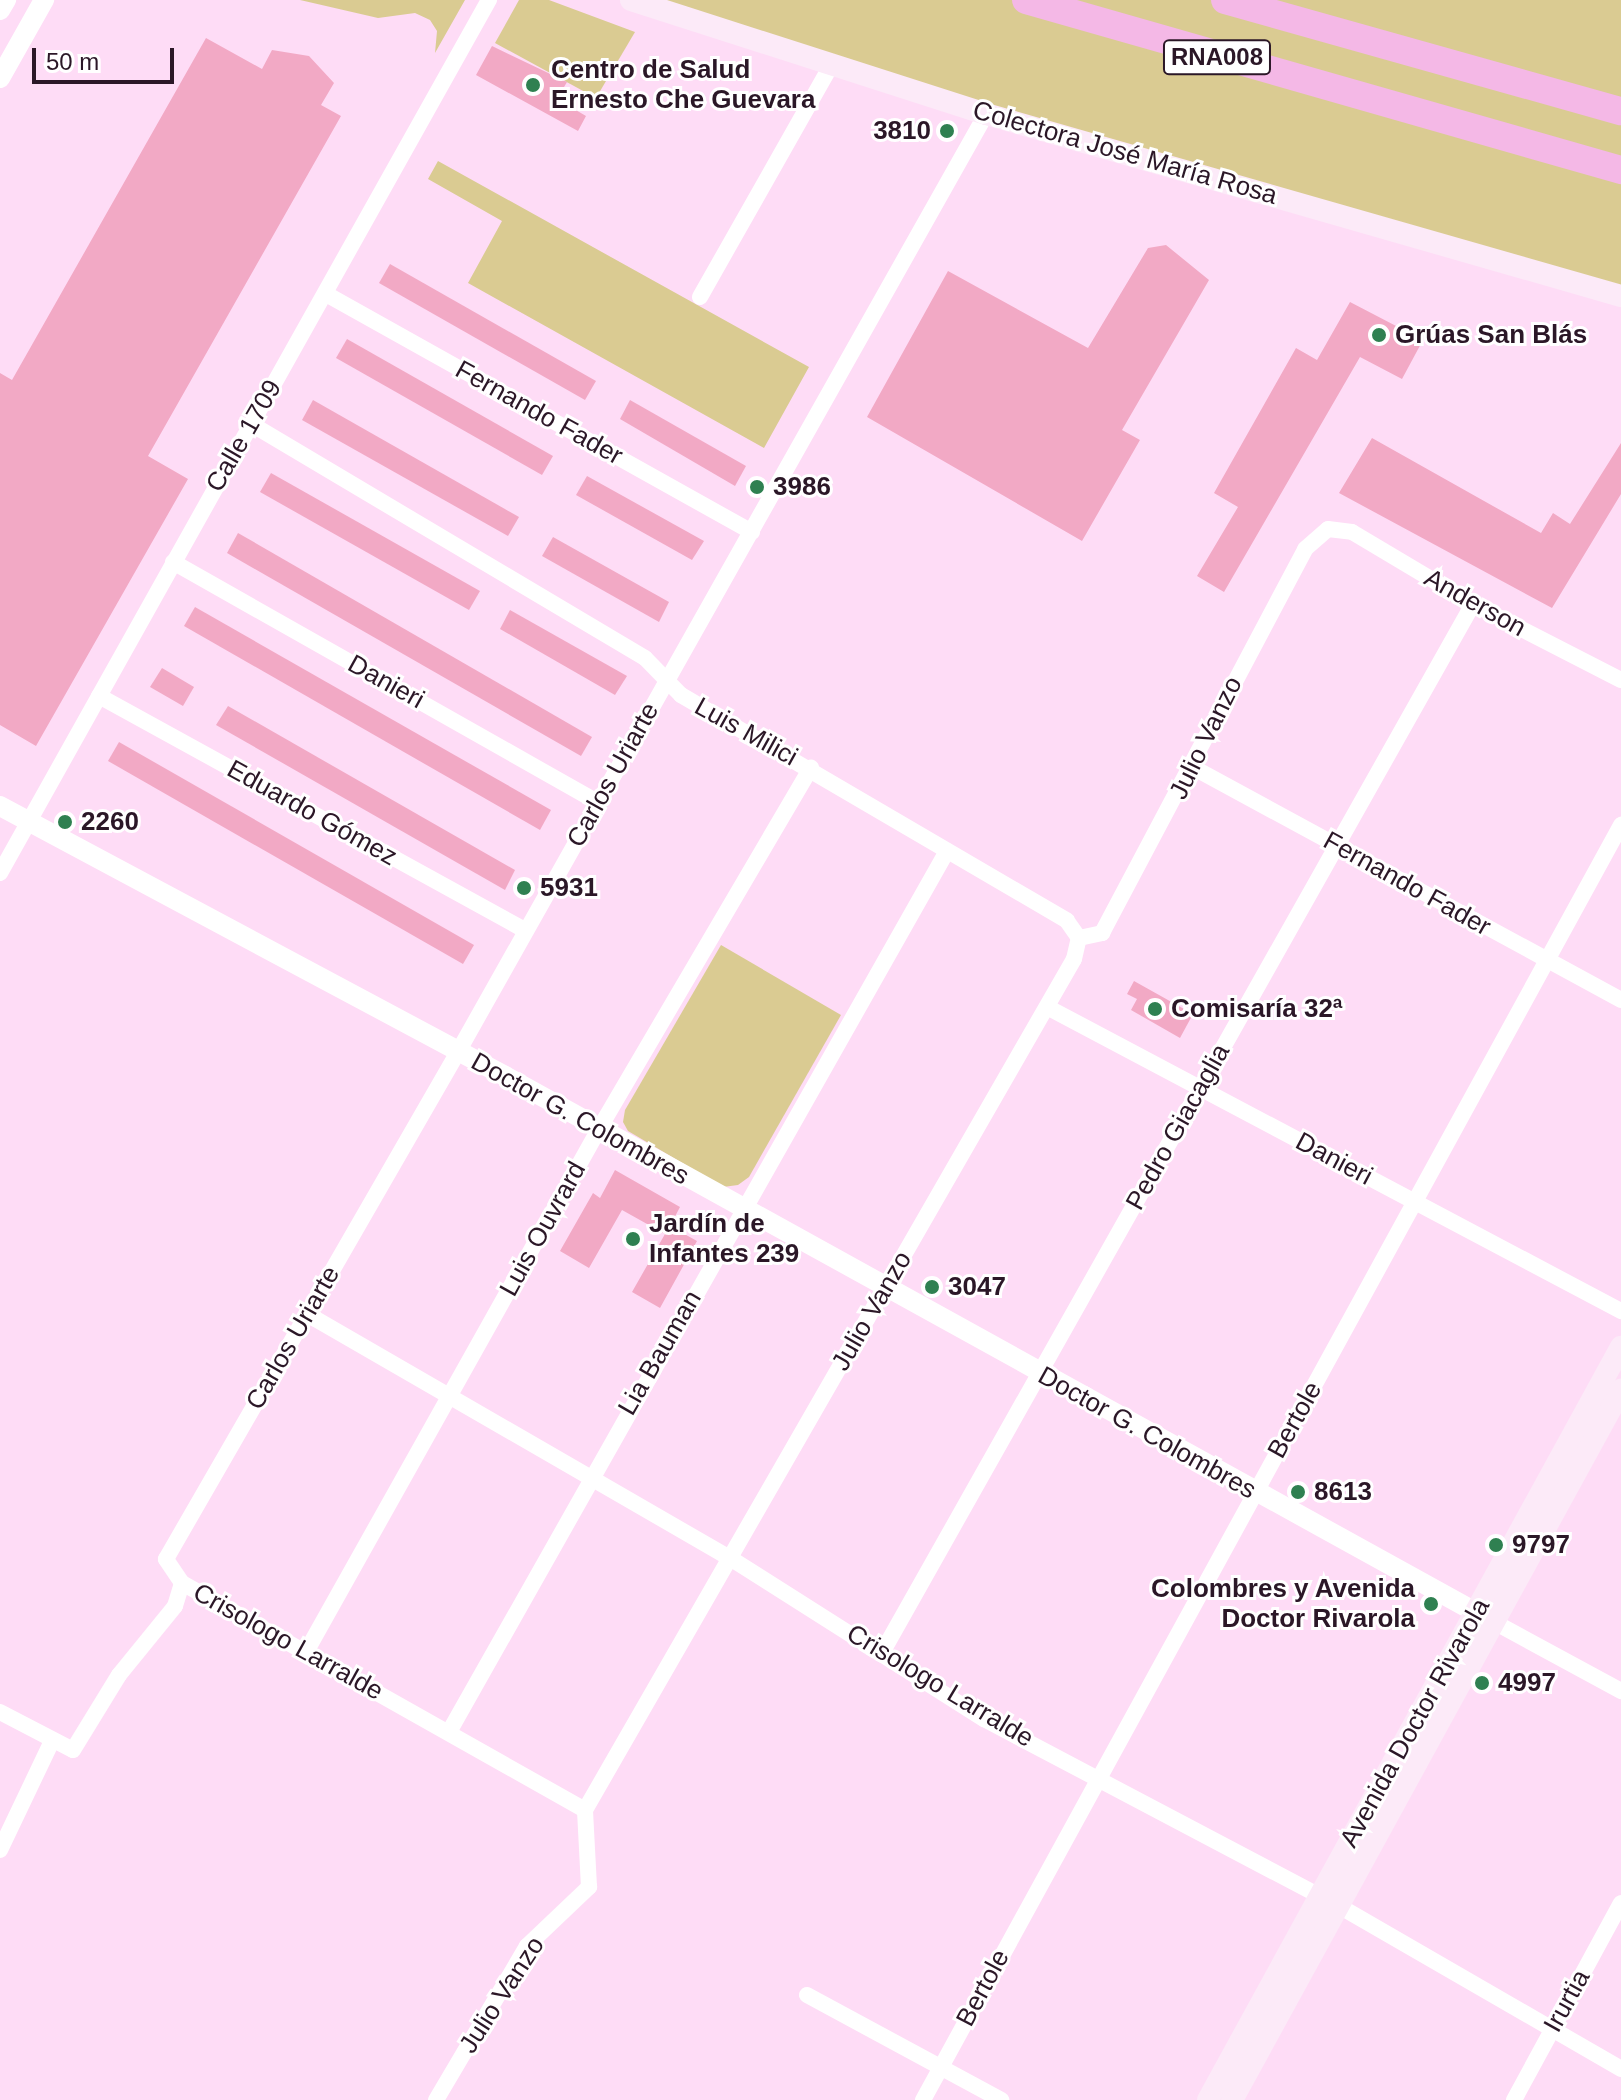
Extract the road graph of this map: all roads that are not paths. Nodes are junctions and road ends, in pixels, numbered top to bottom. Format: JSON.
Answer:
{"nodes":[{"id":1,"x":6,"y":0,"type":"edge"},
{"id":2,"x":44,"y":0,"type":"edge"},
{"id":3,"x":489,"y":0,"type":"edge"},
{"id":4,"x":631,"y":0,"type":"edge"},
{"id":5,"x":1026,"y":0,"type":"edge"},
{"id":6,"x":1225,"y":0,"type":"edge"},
{"id":7,"x":0,"y":10,"type":"edge"},
{"id":8,"x":831,"y":65,"type":"junction"},
{"id":9,"x":0,"y":78,"type":"edge"},
{"id":10,"x":1621,"y":111,"type":"edge"},
{"id":11,"x":986,"y":114,"type":"junction"},
{"id":12,"x":1621,"y":170,"type":"edge"},
{"id":13,"x":326,"y":294,"type":"junction"},
{"id":14,"x":1621,"y":296,"type":"edge"},
{"id":15,"x":700,"y":297,"type":"dead end"},
{"id":16,"x":251,"y":424,"type":"junction"},
{"id":17,"x":1328,"y":529,"type":"joint"},
{"id":18,"x":752,"y":532,"type":"junction"},
{"id":19,"x":173,"y":562,"type":"junction"},
{"id":20,"x":1473,"y":604,"type":"junction"},
{"id":21,"x":1621,"y":680,"type":"edge"},
{"id":22,"x":666,"y":681,"type":"junction"},
{"id":23,"x":99,"y":696,"type":"junction"},
{"id":24,"x":811,"y":768,"type":"junction"},
{"id":25,"x":1194,"y":768,"type":"junction"},
{"id":26,"x":598,"y":802,"type":"junction"},
{"id":27,"x":0,"y":806,"type":"edge"},
{"id":28,"x":28,"y":821,"type":"junction"},
{"id":29,"x":1621,"y":825,"type":"edge"},
{"id":30,"x":1337,"y":845,"type":"junction"},
{"id":31,"x":947,"y":851,"type":"junction"},
{"id":32,"x":0,"y":873,"type":"edge"},
{"id":33,"x":525,"y":930,"type":"junction"},
{"id":34,"x":1079,"y":938,"type":"junction"},
{"id":35,"x":1547,"y":960,"type":"junction"},
{"id":36,"x":1621,"y":1000,"type":"edge"},
{"id":37,"x":1047,"y":1007,"type":"junction"},
{"id":38,"x":458,"y":1052,"type":"junction"},
{"id":39,"x":1200,"y":1088,"type":"junction"},
{"id":40,"x":599,"y":1129,"type":"junction"},
{"id":41,"x":1415,"y":1202,"type":"junction"},
{"id":42,"x":742,"y":1210,"type":"junction"},
{"id":43,"x":885,"y":1290,"type":"junction"},
{"id":44,"x":1621,"y":1311,"type":"edge"},
{"id":45,"x":307,"y":1314,"type":"junction"},
{"id":46,"x":1621,"y":1347,"type":"edge"},
{"id":47,"x":1039,"y":1374,"type":"junction"},
{"id":48,"x":1621,"y":1390,"type":"edge"},
{"id":49,"x":450,"y":1397,"type":"junction"},
{"id":50,"x":590,"y":1477,"type":"junction"},
{"id":51,"x":1256,"y":1492,"type":"junction"},
{"id":52,"x":730,"y":1558,"type":"junction"},
{"id":53,"x":166,"y":1559,"type":"joint"},
{"id":54,"x":182,"y":1583,"type":"junction"},
{"id":55,"x":1485,"y":1617,"type":"junction"},
{"id":56,"x":883,"y":1651,"type":"junction"},
{"id":57,"x":306,"y":1652,"type":"junction"},
{"id":58,"x":1621,"y":1691,"type":"edge"},
{"id":59,"x":0,"y":1712,"type":"edge"},
{"id":60,"x":449,"y":1732,"type":"junction"},
{"id":61,"x":52,"y":1741,"type":"junction"},
{"id":62,"x":1098,"y":1776,"type":"junction"},
{"id":63,"x":585,"y":1810,"type":"junction"},
{"id":64,"x":0,"y":1850,"type":"edge"},
{"id":65,"x":1329,"y":1901,"type":"junction"},
{"id":66,"x":1621,"y":1903,"type":"edge"},
{"id":67,"x":807,"y":1995,"type":"dead end"},
{"id":68,"x":1551,"y":2031,"type":"junction"},
{"id":69,"x":941,"y":2067,"type":"junction"},
{"id":70,"x":1621,"y":2069,"type":"edge"},
{"id":71,"x":436,"y":2100,"type":"edge"},
{"id":72,"x":923,"y":2100,"type":"edge"},
{"id":73,"x":1001,"y":2100,"type":"edge"},
{"id":74,"x":1208,"y":2100,"type":"edge"},
{"id":75,"x":1232,"y":2100,"type":"edge"},
{"id":76,"x":1514,"y":2100,"type":"edge"}],
"edges":[{"from":1,"to":7,"type":"street"},
{"from":2,"to":9,"type":"street"},
{"from":3,"to":13,"type":"street","name":"Calle 1709"},
{"from":4,"to":8,"type":"main road","name":"Colectora José María Rosa"},
{"from":5,"to":12,"type":"highway","number":"RNA008"},
{"from":6,"to":10,"type":"highway","number":"RNA008"},
{"from":8,"to":11,"type":"main road","name":"Colectora José María Rosa"},
{"from":8,"to":15,"type":"street"},
{"from":11,"to":14,"type":"main road","name":"Colectora José María Rosa"},
{"from":11,"to":18,"type":"street","name":"Carlos Uriarte"},
{"from":13,"to":16,"type":"street","name":"Calle 1709"},
{"from":13,"to":18,"type":"street","name":"Fernando Fader"},
{"from":16,"to":19,"type":"street","name":"Calle 1709"},
{"from":16,"to":22,"type":"street","name":"Luis Milici"},
{"from":17,"to":20,"type":"street","name":"Anderson"},
{"from":17,"to":25,"type":"street","name":"Julio Vanzo"},
{"from":18,"to":22,"type":"street","name":"Carlos Uriarte"},
{"from":19,"to":23,"type":"street","name":"Calle 1709"},
{"from":19,"to":26,"type":"street","name":"Danieri"},
{"from":20,"to":21,"type":"street","name":"Anderson"},
{"from":20,"to":30,"type":"street","name":"Pedro Giacaglia"},
{"from":22,"to":24,"type":"street","name":"Luis Milici"},
{"from":22,"to":26,"type":"street","name":"Carlos Uriarte"},
{"from":23,"to":28,"type":"street","name":"Calle 1709"},
{"from":23,"to":33,"type":"street","name":"Eduardo Gómez"},
{"from":24,"to":31,"type":"street","name":"Luis Milici"},
{"from":24,"to":40,"type":"street","name":"Luis Ouvrard"},
{"from":25,"to":30,"type":"street","name":"Fernando Fader"},
{"from":25,"to":34,"type":"street","name":"Julio Vanzo"},
{"from":26,"to":33,"type":"street","name":"Carlos Uriarte"},
{"from":27,"to":28,"type":"street","name":"Doctor G. Colombres"},
{"from":28,"to":32,"type":"street","name":"Calle 1709"},
{"from":28,"to":38,"type":"street","name":"Doctor G. Colombres"},
{"from":29,"to":35,"type":"street","name":"Bertole"},
{"from":30,"to":35,"type":"street","name":"Fernando Fader"},
{"from":30,"to":39,"type":"street","name":"Pedro Giacaglia"},
{"from":31,"to":34,"type":"street","name":"Luis Milici"},
{"from":31,"to":42,"type":"street","name":"Lia Bauman"},
{"from":33,"to":38,"type":"street","name":"Carlos Uriarte"},
{"from":34,"to":37,"type":"street","name":"Julio Vanzo"},
{"from":35,"to":36,"type":"street","name":"Fernando Fader"},
{"from":35,"to":41,"type":"street","name":"Bertole"},
{"from":37,"to":39,"type":"street","name":"Danieri"},
{"from":37,"to":43,"type":"street","name":"Julio Vanzo"},
{"from":38,"to":40,"type":"street","name":"Doctor G. Colombres"},
{"from":38,"to":45,"type":"street","name":"Carlos Uriarte"},
{"from":39,"to":41,"type":"street","name":"Danieri"},
{"from":39,"to":47,"type":"street","name":"Pedro Giacaglia"},
{"from":40,"to":42,"type":"street","name":"Doctor G. Colombres"},
{"from":40,"to":49,"type":"street","name":"Luis Ouvrard"},
{"from":41,"to":44,"type":"street","name":"Danieri"},
{"from":41,"to":51,"type":"street","name":"Bertole"},
{"from":42,"to":43,"type":"street","name":"Doctor G. Colombres"},
{"from":42,"to":50,"type":"street","name":"Lia Bauman"},
{"from":43,"to":47,"type":"street","name":"Doctor G. Colombres"},
{"from":43,"to":52,"type":"street","name":"Julio Vanzo"},
{"from":45,"to":49,"type":"street","name":"Crisologo Larralde"},
{"from":45,"to":53,"type":"street","name":"Carlos Uriarte"},
{"from":46,"to":55,"type":"main road","name":"Avenida Doctor Rivarola"},
{"from":47,"to":51,"type":"street","name":"Doctor G. Colombres"},
{"from":47,"to":56,"type":"street","name":"Pedro Giacaglia"},
{"from":48,"to":55,"type":"main road","name":"Avenida Doctor Rivarola"},
{"from":49,"to":50,"type":"street","name":"Crisologo Larralde"},
{"from":49,"to":57,"type":"street","name":"Luis Ouvrard"},
{"from":50,"to":52,"type":"street","name":"Crisologo Larralde"},
{"from":50,"to":60,"type":"street","name":"Lia Bauman"},
{"from":51,"to":55,"type":"street","name":"Doctor G. Colombres"},
{"from":51,"to":62,"type":"street","name":"Bertole"},
{"from":52,"to":56,"type":"street","name":"Crisologo Larralde"},
{"from":52,"to":63,"type":"street","name":"Julio Vanzo"},
{"from":53,"to":54,"type":"street","name":"Crisologo Larralde"},
{"from":54,"to":57,"type":"street","name":"Crisologo Larralde"},
{"from":54,"to":61,"type":"street"},
{"from":55,"to":58,"type":"street","name":"Doctor G. Colombres"},
{"from":55,"to":65,"type":"main road","name":"Avenida Doctor Rivarola"},
{"from":56,"to":62,"type":"street","name":"Crisologo Larralde"},
{"from":57,"to":60,"type":"street","name":"Crisologo Larralde"},
{"from":59,"to":61,"type":"street"},
{"from":60,"to":63,"type":"street","name":"Crisologo Larralde"},
{"from":61,"to":64,"type":"street"},
{"from":62,"to":65,"type":"street","name":"Crisologo Larralde"},
{"from":62,"to":69,"type":"street","name":"Bertole"},
{"from":63,"to":71,"type":"street","name":"Julio Vanzo"},
{"from":65,"to":68,"type":"street","name":"Crisologo Larralde"},
{"from":65,"to":74,"type":"main road","name":"Avenida Doctor Rivarola"},
{"from":65,"to":75,"type":"main road","name":"Avenida Doctor Rivarola"},
{"from":66,"to":68,"type":"street","name":"Irurtia"},
{"from":67,"to":69,"type":"street"},
{"from":68,"to":70,"type":"street","name":"Crisologo Larralde"},
{"from":68,"to":76,"type":"street","name":"Irurtia"},
{"from":69,"to":72,"type":"street","name":"Bertole"},
{"from":69,"to":73,"type":"street"}]}
